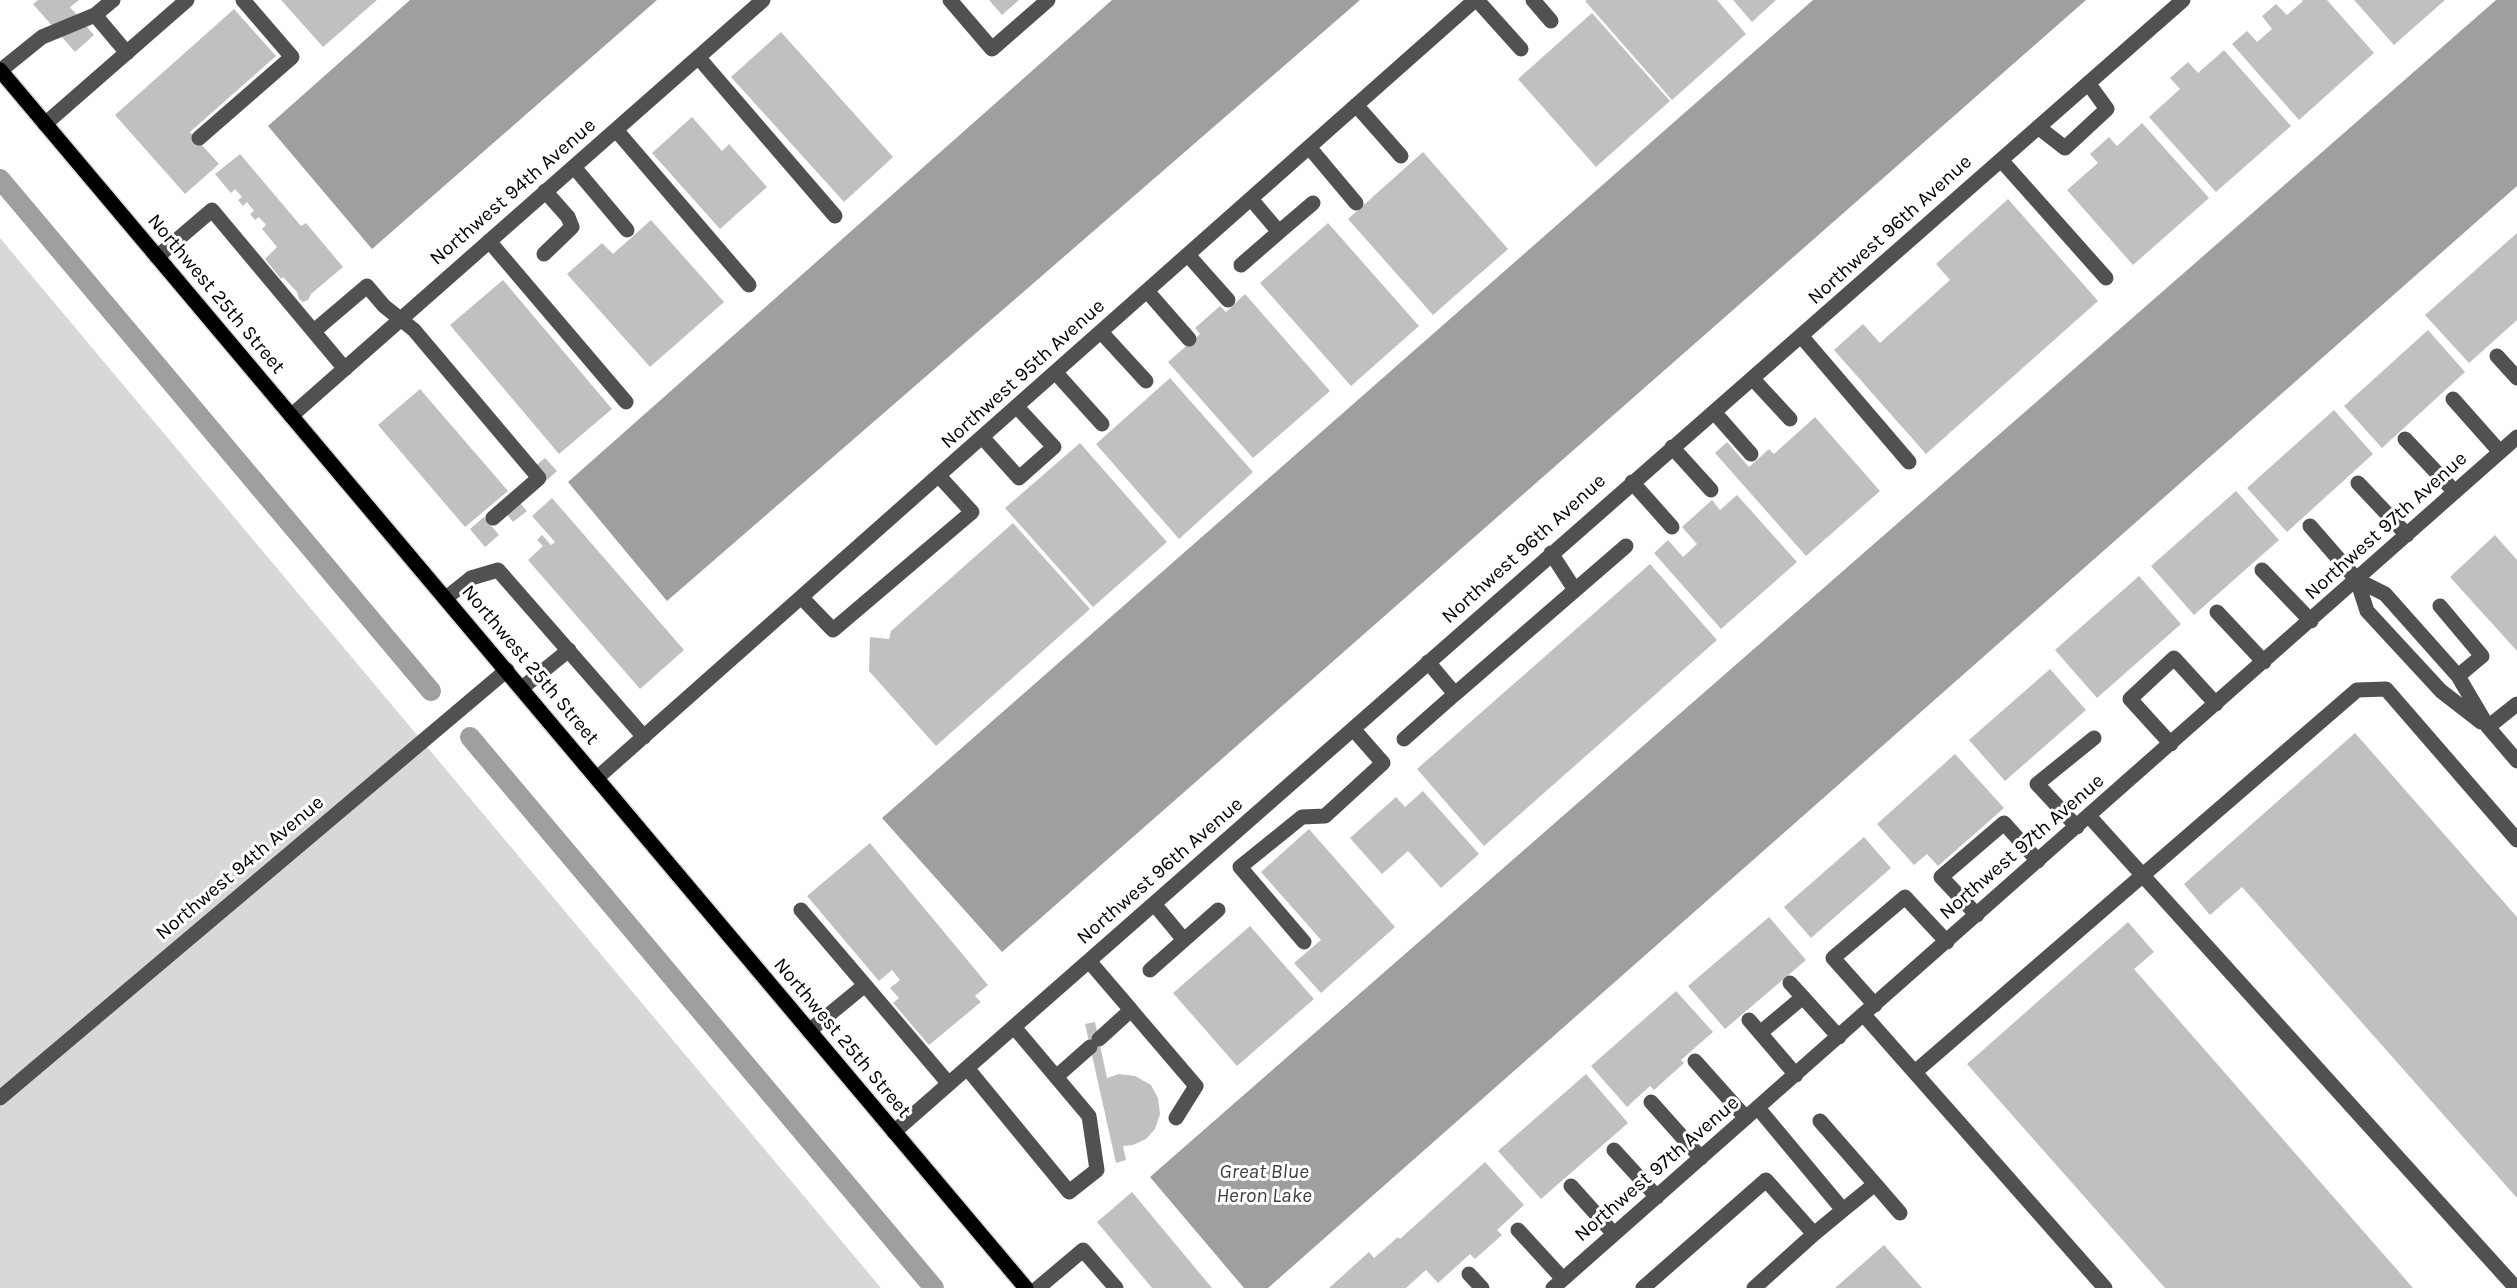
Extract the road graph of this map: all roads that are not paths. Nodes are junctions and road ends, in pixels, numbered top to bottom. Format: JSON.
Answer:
{"nodes":[{"id":1,"x":113,"y":0,"type":"edge"},
{"id":2,"x":187,"y":0,"type":"edge"},
{"id":3,"x":243,"y":0,"type":"edge"},
{"id":4,"x":763,"y":0,"type":"edge"},
{"id":5,"x":950,"y":0,"type":"edge"},
{"id":6,"x":1048,"y":0,"type":"edge"},
{"id":7,"x":1476,"y":0,"type":"edge"},
{"id":8,"x":1533,"y":0,"type":"edge"},
{"id":9,"x":2184,"y":0,"type":"edge"},
{"id":10,"x":95,"y":15,"type":"junction"},
{"id":11,"x":1551,"y":21,"type":"dead end"},
{"id":12,"x":1521,"y":49,"type":"dead end"},
{"id":13,"x":127,"y":52,"type":"junction"},
{"id":14,"x":698,"y":57,"type":"junction"},
{"id":15,"x":0,"y":70,"type":"edge"},
{"id":16,"x":2088,"y":83,"type":"junction"},
{"id":17,"x":1356,"y":105,"type":"junction"},
{"id":18,"x":45,"y":124,"type":"junction"},
{"id":19,"x":2038,"y":127,"type":"junction"},
{"id":20,"x":616,"y":130,"type":"junction"},
{"id":21,"x":199,"y":138,"type":"dead end"},
{"id":22,"x":1309,"y":147,"type":"junction"},
{"id":23,"x":1401,"y":156,"type":"dead end"},
{"id":24,"x":2001,"y":160,"type":"junction"},
{"id":25,"x":574,"y":167,"type":"junction"},
{"id":26,"x":545,"y":191,"type":"junction"},
{"id":27,"x":1251,"y":199,"type":"junction"},
{"id":28,"x":1313,"y":203,"type":"dead end"},
{"id":29,"x":1356,"y":203,"type":"dead end"},
{"id":30,"x":835,"y":216,"type":"dead end"},
{"id":31,"x":627,"y":230,"type":"dead end"},
{"id":32,"x":1279,"y":232,"type":"junction"},
{"id":33,"x":489,"y":241,"type":"junction"},
{"id":34,"x":544,"y":254,"type":"dead end"},
{"id":35,"x":1188,"y":255,"type":"junction"},
{"id":36,"x":157,"y":257,"type":"junction"},
{"id":37,"x":1241,"y":265,"type":"dead end"},
{"id":38,"x":2106,"y":279,"type":"dead end"},
{"id":39,"x":749,"y":285,"type":"dead end"},
{"id":40,"x":1147,"y":291,"type":"junction"},
{"id":41,"x":1228,"y":300,"type":"dead end"},
{"id":42,"x":401,"y":320,"type":"junction"},
{"id":43,"x":314,"y":331,"type":"junction"},
{"id":44,"x":1101,"y":332,"type":"junction"},
{"id":45,"x":1802,"y":337,"type":"junction"},
{"id":46,"x":1189,"y":339,"type":"dead end"},
{"id":47,"x":2497,"y":356,"type":"dead end"},
{"id":48,"x":345,"y":369,"type":"junction"},
{"id":49,"x":1056,"y":373,"type":"junction"},
{"id":50,"x":2517,"y":378,"type":"edge"},
{"id":51,"x":1753,"y":379,"type":"junction"},
{"id":52,"x":1146,"y":381,"type":"dead end"},
{"id":53,"x":2453,"y":399,"type":"dead end"},
{"id":54,"x":626,"y":402,"type":"dead end"},
{"id":55,"x":1017,"y":407,"type":"junction"},
{"id":56,"x":1714,"y":412,"type":"junction"},
{"id":57,"x":291,"y":416,"type":"junction"},
{"id":58,"x":1790,"y":419,"type":"dead end"},
{"id":59,"x":1102,"y":424,"type":"dead end"},
{"id":60,"x":2517,"y":437,"type":"edge"},
{"id":61,"x":983,"y":438,"type":"junction"},
{"id":62,"x":2405,"y":439,"type":"dead end"},
{"id":63,"x":1672,"y":447,"type":"junction"},
{"id":64,"x":2500,"y":452,"type":"junction"},
{"id":65,"x":1751,"y":454,"type":"dead end"},
{"id":66,"x":1909,"y":462,"type":"dead end"},
{"id":67,"x":939,"y":476,"type":"junction"},
{"id":68,"x":1632,"y":482,"type":"junction"},
{"id":69,"x":2358,"y":483,"type":"dead end"},
{"id":70,"x":1711,"y":490,"type":"dead end"},
{"id":71,"x":2455,"y":492,"type":"junction"},
{"id":72,"x":493,"y":518,"type":"dead end"},
{"id":73,"x":2310,"y":525,"type":"dead end"},
{"id":74,"x":1672,"y":527,"type":"dead end"},
{"id":75,"x":2407,"y":535,"type":"junction"},
{"id":76,"x":1626,"y":546,"type":"dead end"},
{"id":77,"x":1551,"y":554,"type":"junction"},
{"id":78,"x":2262,"y":570,"type":"dead end"},
{"id":79,"x":2357,"y":580,"type":"junction"},
{"id":80,"x":1575,"y":590,"type":"junction"},
{"id":81,"x":446,"y":598,"type":"junction"},
{"id":82,"x":802,"y":598,"type":"junction"},
{"id":83,"x":2440,"y":606,"type":"dead end"},
{"id":84,"x":2217,"y":612,"type":"dead end"},
{"id":85,"x":2311,"y":621,"type":"junction"},
{"id":86,"x":569,"y":650,"type":"junction"},
{"id":87,"x":1428,"y":662,"type":"junction"},
{"id":88,"x":2264,"y":662,"type":"junction"},
{"id":89,"x":507,"y":670,"type":"junction"},
{"id":90,"x":2458,"y":676,"type":"junction"},
{"id":91,"x":522,"y":688,"type":"junction"},
{"id":92,"x":1455,"y":694,"type":"junction"},
{"id":93,"x":2217,"y":704,"type":"junction"},
{"id":94,"x":2517,"y":704,"type":"edge"},
{"id":95,"x":2488,"y":727,"type":"junction"},
{"id":96,"x":1354,"y":730,"type":"junction"},
{"id":97,"x":645,"y":737,"type":"junction"},
{"id":98,"x":2094,"y":738,"type":"dead end"},
{"id":99,"x":1404,"y":739,"type":"dead end"},
{"id":100,"x":2171,"y":744,"type":"junction"},
{"id":101,"x":2517,"y":761,"type":"edge"},
{"id":102,"x":597,"y":777,"type":"junction"},
{"id":103,"x":2089,"y":816,"type":"junction"},
{"id":104,"x":2077,"y":827,"type":"junction"},
{"id":105,"x":2517,"y":840,"type":"edge"},
{"id":106,"x":2038,"y":861,"type":"junction"},
{"id":107,"x":2141,"y":874,"type":"junction"},
{"id":108,"x":1155,"y":904,"type":"junction"},
{"id":109,"x":801,"y":910,"type":"dead end"},
{"id":110,"x":1218,"y":910,"type":"dead end"},
{"id":111,"x":1977,"y":915,"type":"junction"},
{"id":112,"x":1184,"y":940,"type":"junction"},
{"id":113,"x":1304,"y":942,"type":"dead end"},
{"id":114,"x":1947,"y":942,"type":"junction"},
{"id":115,"x":1089,"y":961,"type":"junction"},
{"id":116,"x":1150,"y":970,"type":"dead end"},
{"id":117,"x":1790,"y":983,"type":"dead end"},
{"id":118,"x":865,"y":986,"type":"junction"},
{"id":119,"x":1803,"y":997,"type":"junction"},
{"id":120,"x":1131,"y":1010,"type":"junction"},
{"id":121,"x":1869,"y":1010,"type":"junction"},
{"id":122,"x":1749,"y":1020,"type":"dead end"},
{"id":123,"x":1014,"y":1027,"type":"junction"},
{"id":124,"x":809,"y":1031,"type":"junction"},
{"id":125,"x":1760,"y":1033,"type":"junction"},
{"id":126,"x":1839,"y":1037,"type":"junction"},
{"id":127,"x":1695,"y":1061,"type":"dead end"},
{"id":128,"x":967,"y":1068,"type":"junction"},
{"id":129,"x":1915,"y":1072,"type":"junction"},
{"id":130,"x":1796,"y":1075,"type":"junction"},
{"id":131,"x":1056,"y":1077,"type":"junction"},
{"id":132,"x":949,"y":1083,"type":"junction"},
{"id":133,"x":0,"y":1098,"type":"edge"},
{"id":134,"x":1651,"y":1102,"type":"dead end"},
{"id":135,"x":1752,"y":1113,"type":"junction"},
{"id":136,"x":1176,"y":1118,"type":"dead end"},
{"id":137,"x":1820,"y":1121,"type":"dead end"},
{"id":138,"x":894,"y":1132,"type":"junction"},
{"id":139,"x":1614,"y":1150,"type":"dead end"},
{"id":140,"x":1701,"y":1158,"type":"junction"},
{"id":141,"x":1875,"y":1184,"type":"junction"},
{"id":142,"x":1571,"y":1186,"type":"dead end"},
{"id":143,"x":1657,"y":1197,"type":"junction"},
{"id":144,"x":1843,"y":1210,"type":"junction"},
{"id":145,"x":1900,"y":1213,"type":"dead end"},
{"id":146,"x":1518,"y":1230,"type":"dead end"},
{"id":147,"x":1614,"y":1234,"type":"junction"},
{"id":148,"x":1814,"y":1234,"type":"junction"},
{"id":149,"x":1469,"y":1274,"type":"dead end"},
{"id":150,"x":1558,"y":1284,"type":"edge"},
{"id":151,"x":1026,"y":1288,"type":"edge"},
{"id":152,"x":1038,"y":1288,"type":"edge"},
{"id":153,"x":1116,"y":1288,"type":"edge"},
{"id":154,"x":1482,"y":1288,"type":"edge"},
{"id":155,"x":1643,"y":1288,"type":"edge"},
{"id":156,"x":1754,"y":1288,"type":"edge"},
{"id":157,"x":2105,"y":1288,"type":"edge"},
{"id":158,"x":2516,"y":1288,"type":"edge"}],
"edges":[{"from":1,"to":10,"type":"street"},
{"from":2,"to":13,"type":"street"},
{"from":3,"to":21,"type":"street"},
{"from":4,"to":14,"type":"street","name":"Northwest 94th Avenue"},
{"from":5,"to":6,"type":"street"},
{"from":7,"to":12,"type":"street"},
{"from":7,"to":17,"type":"street","name":"Northwest 95th Avenue"},
{"from":8,"to":11,"type":"street"},
{"from":9,"to":16,"type":"street","name":"Northwest 96th Avenue"},
{"from":10,"to":13,"type":"street"},
{"from":10,"to":15,"type":"street"},
{"from":13,"to":18,"type":"street"},
{"from":14,"to":20,"type":"street","name":"Northwest 94th Avenue"},
{"from":14,"to":30,"type":"street"},
{"from":15,"to":18,"type":"main road","name":"Northwest 25th Street"},
{"from":16,"to":19,"type":"street","name":"Northwest 96th Avenue"},
{"from":16,"to":19,"type":"street"},
{"from":17,"to":22,"type":"street","name":"Northwest 95th Avenue"},
{"from":17,"to":23,"type":"street"},
{"from":18,"to":36,"type":"main road","name":"Northwest 25th Street"},
{"from":19,"to":24,"type":"street","name":"Northwest 96th Avenue"},
{"from":20,"to":25,"type":"street","name":"Northwest 94th Avenue"},
{"from":20,"to":39,"type":"street"},
{"from":22,"to":27,"type":"street","name":"Northwest 95th Avenue"},
{"from":22,"to":29,"type":"street"},
{"from":24,"to":38,"type":"street"},
{"from":24,"to":45,"type":"street","name":"Northwest 96th Avenue"},
{"from":25,"to":26,"type":"street","name":"Northwest 94th Avenue"},
{"from":25,"to":31,"type":"street"},
{"from":26,"to":33,"type":"street","name":"Northwest 94th Avenue"},
{"from":26,"to":34,"type":"street"},
{"from":27,"to":32,"type":"street"},
{"from":27,"to":35,"type":"street","name":"Northwest 95th Avenue"},
{"from":28,"to":32,"type":"street"},
{"from":32,"to":37,"type":"street"},
{"from":33,"to":42,"type":"street","name":"Northwest 94th Avenue"},
{"from":33,"to":54,"type":"street"},
{"from":35,"to":40,"type":"street","name":"Northwest 95th Avenue"},
{"from":35,"to":41,"type":"street"},
{"from":36,"to":43,"type":"street"},
{"from":36,"to":57,"type":"main road","name":"Northwest 25th Street"},
{"from":40,"to":44,"type":"street","name":"Northwest 95th Avenue"},
{"from":40,"to":46,"type":"street"},
{"from":42,"to":43,"type":"street"},
{"from":42,"to":48,"type":"street","name":"Northwest 94th Avenue"},
{"from":42,"to":72,"type":"street"},
{"from":43,"to":48,"type":"street"},
{"from":44,"to":49,"type":"street","name":"Northwest 95th Avenue"},
{"from":44,"to":52,"type":"street"},
{"from":45,"to":51,"type":"street","name":"Northwest 96th Avenue"},
{"from":45,"to":66,"type":"street"},
{"from":47,"to":50,"type":"street"},
{"from":48,"to":57,"type":"street","name":"Northwest 94th Avenue"},
{"from":49,"to":55,"type":"street","name":"Northwest 95th Avenue"},
{"from":49,"to":59,"type":"street"},
{"from":51,"to":56,"type":"street","name":"Northwest 96th Avenue"},
{"from":51,"to":58,"type":"street"},
{"from":53,"to":64,"type":"street"},
{"from":55,"to":61,"type":"street","name":"Northwest 95th Avenue"},
{"from":55,"to":61,"type":"street"},
{"from":56,"to":63,"type":"street","name":"Northwest 96th Avenue"},
{"from":56,"to":65,"type":"street"},
{"from":57,"to":81,"type":"main road","name":"Northwest 25th Street"},
{"from":60,"to":64,"type":"street","name":"Northwest 97th Avenue"},
{"from":61,"to":67,"type":"street","name":"Northwest 95th Avenue"},
{"from":62,"to":71,"type":"street"},
{"from":63,"to":68,"type":"street","name":"Northwest 96th Avenue"},
{"from":63,"to":70,"type":"street"},
{"from":64,"to":71,"type":"street","name":"Northwest 97th Avenue"},
{"from":67,"to":82,"type":"street","name":"Northwest 95th Avenue"},
{"from":67,"to":82,"type":"street"},
{"from":68,"to":74,"type":"street"},
{"from":68,"to":77,"type":"street","name":"Northwest 96th Avenue"},
{"from":69,"to":75,"type":"street"},
{"from":71,"to":75,"type":"street","name":"Northwest 97th Avenue"},
{"from":73,"to":79,"type":"street"},
{"from":75,"to":79,"type":"street","name":"Northwest 97th Avenue"},
{"from":76,"to":80,"type":"street"},
{"from":77,"to":80,"type":"street"},
{"from":77,"to":87,"type":"street","name":"Northwest 96th Avenue"},
{"from":78,"to":85,"type":"street"},
{"from":79,"to":85,"type":"street","name":"Northwest 97th Avenue"},
{"from":79,"to":90,"type":"street"},
{"from":79,"to":95,"type":"street"},
{"from":80,"to":92,"type":"street"},
{"from":81,"to":86,"type":"street"},
{"from":81,"to":89,"type":"main road","name":"Northwest 25th Street"},
{"from":82,"to":97,"type":"street","name":"Northwest 95th Avenue"},
{"from":83,"to":90,"type":"street"},
{"from":84,"to":88,"type":"street"},
{"from":85,"to":88,"type":"street","name":"Northwest 97th Avenue"},
{"from":86,"to":91,"type":"street"},
{"from":86,"to":97,"type":"street"},
{"from":87,"to":92,"type":"street"},
{"from":87,"to":96,"type":"street","name":"Northwest 96th Avenue"},
{"from":88,"to":93,"type":"street","name":"Northwest 97th Avenue"},
{"from":89,"to":91,"type":"main road","name":"Northwest 25th Street"},
{"from":89,"to":133,"type":"street","name":"Northwest 94th Avenue"},
{"from":90,"to":95,"type":"street"},
{"from":91,"to":102,"type":"main road","name":"Northwest 25th Street"},
{"from":92,"to":99,"type":"street"},
{"from":93,"to":100,"type":"street","name":"Northwest 97th Avenue"},
{"from":93,"to":100,"type":"street"},
{"from":94,"to":95,"type":"street"},
{"from":95,"to":101,"type":"street"},
{"from":96,"to":108,"type":"street","name":"Northwest 96th Avenue"},
{"from":96,"to":113,"type":"street"},
{"from":97,"to":102,"type":"street","name":"Northwest 95th Avenue"},
{"from":98,"to":104,"type":"street"},
{"from":100,"to":103,"type":"street","name":"Northwest 97th Avenue"},
{"from":102,"to":124,"type":"main road","name":"Northwest 25th Street"},
{"from":103,"to":104,"type":"street","name":"Northwest 97th Avenue"},
{"from":103,"to":107,"type":"street"},
{"from":104,"to":106,"type":"street","name":"Northwest 97th Avenue"},
{"from":105,"to":107,"type":"street"},
{"from":106,"to":111,"type":"street","name":"Northwest 97th Avenue"},
{"from":106,"to":111,"type":"street"},
{"from":107,"to":129,"type":"street"},
{"from":107,"to":158,"type":"street"},
{"from":108,"to":112,"type":"street"},
{"from":108,"to":115,"type":"street","name":"Northwest 96th Avenue"},
{"from":109,"to":118,"type":"street"},
{"from":110,"to":112,"type":"street"},
{"from":111,"to":114,"type":"street","name":"Northwest 97th Avenue"},
{"from":112,"to":116,"type":"street"},
{"from":114,"to":121,"type":"street","name":"Northwest 97th Avenue"},
{"from":114,"to":121,"type":"street"},
{"from":115,"to":120,"type":"street"},
{"from":115,"to":123,"type":"street","name":"Northwest 96th Avenue"},
{"from":117,"to":119,"type":"street"},
{"from":118,"to":124,"type":"street"},
{"from":118,"to":132,"type":"street"},
{"from":119,"to":125,"type":"street"},
{"from":119,"to":126,"type":"street"},
{"from":120,"to":131,"type":"street"},
{"from":120,"to":136,"type":"street"},
{"from":121,"to":126,"type":"street","name":"Northwest 97th Avenue"},
{"from":121,"to":129,"type":"street"},
{"from":122,"to":125,"type":"street"},
{"from":123,"to":128,"type":"street","name":"Northwest 96th Avenue"},
{"from":123,"to":131,"type":"street"},
{"from":124,"to":138,"type":"main road","name":"Northwest 25th Street"},
{"from":125,"to":130,"type":"street"},
{"from":126,"to":130,"type":"street","name":"Northwest 97th Avenue"},
{"from":127,"to":135,"type":"street"},
{"from":128,"to":131,"type":"street"},
{"from":128,"to":132,"type":"street","name":"Northwest 96th Avenue"},
{"from":129,"to":157,"type":"street"},
{"from":130,"to":135,"type":"street","name":"Northwest 97th Avenue"},
{"from":132,"to":138,"type":"street","name":"Northwest 96th Avenue"},
{"from":134,"to":140,"type":"street"},
{"from":135,"to":140,"type":"street","name":"Northwest 97th Avenue"},
{"from":135,"to":144,"type":"street"},
{"from":137,"to":141,"type":"street"},
{"from":138,"to":151,"type":"main road","name":"Northwest 25th Street"},
{"from":139,"to":143,"type":"street"},
{"from":140,"to":143,"type":"street","name":"Northwest 97th Avenue"},
{"from":141,"to":144,"type":"street"},
{"from":141,"to":145,"type":"street"},
{"from":142,"to":147,"type":"street"},
{"from":143,"to":147,"type":"street","name":"Northwest 97th Avenue"},
{"from":144,"to":148,"type":"street"},
{"from":146,"to":150,"type":"street"},
{"from":147,"to":150,"type":"street","name":"Northwest 97th Avenue"},
{"from":148,"to":155,"type":"street"},
{"from":148,"to":156,"type":"street"},
{"from":149,"to":154,"type":"street"},
{"from":152,"to":153,"type":"street"}]}
